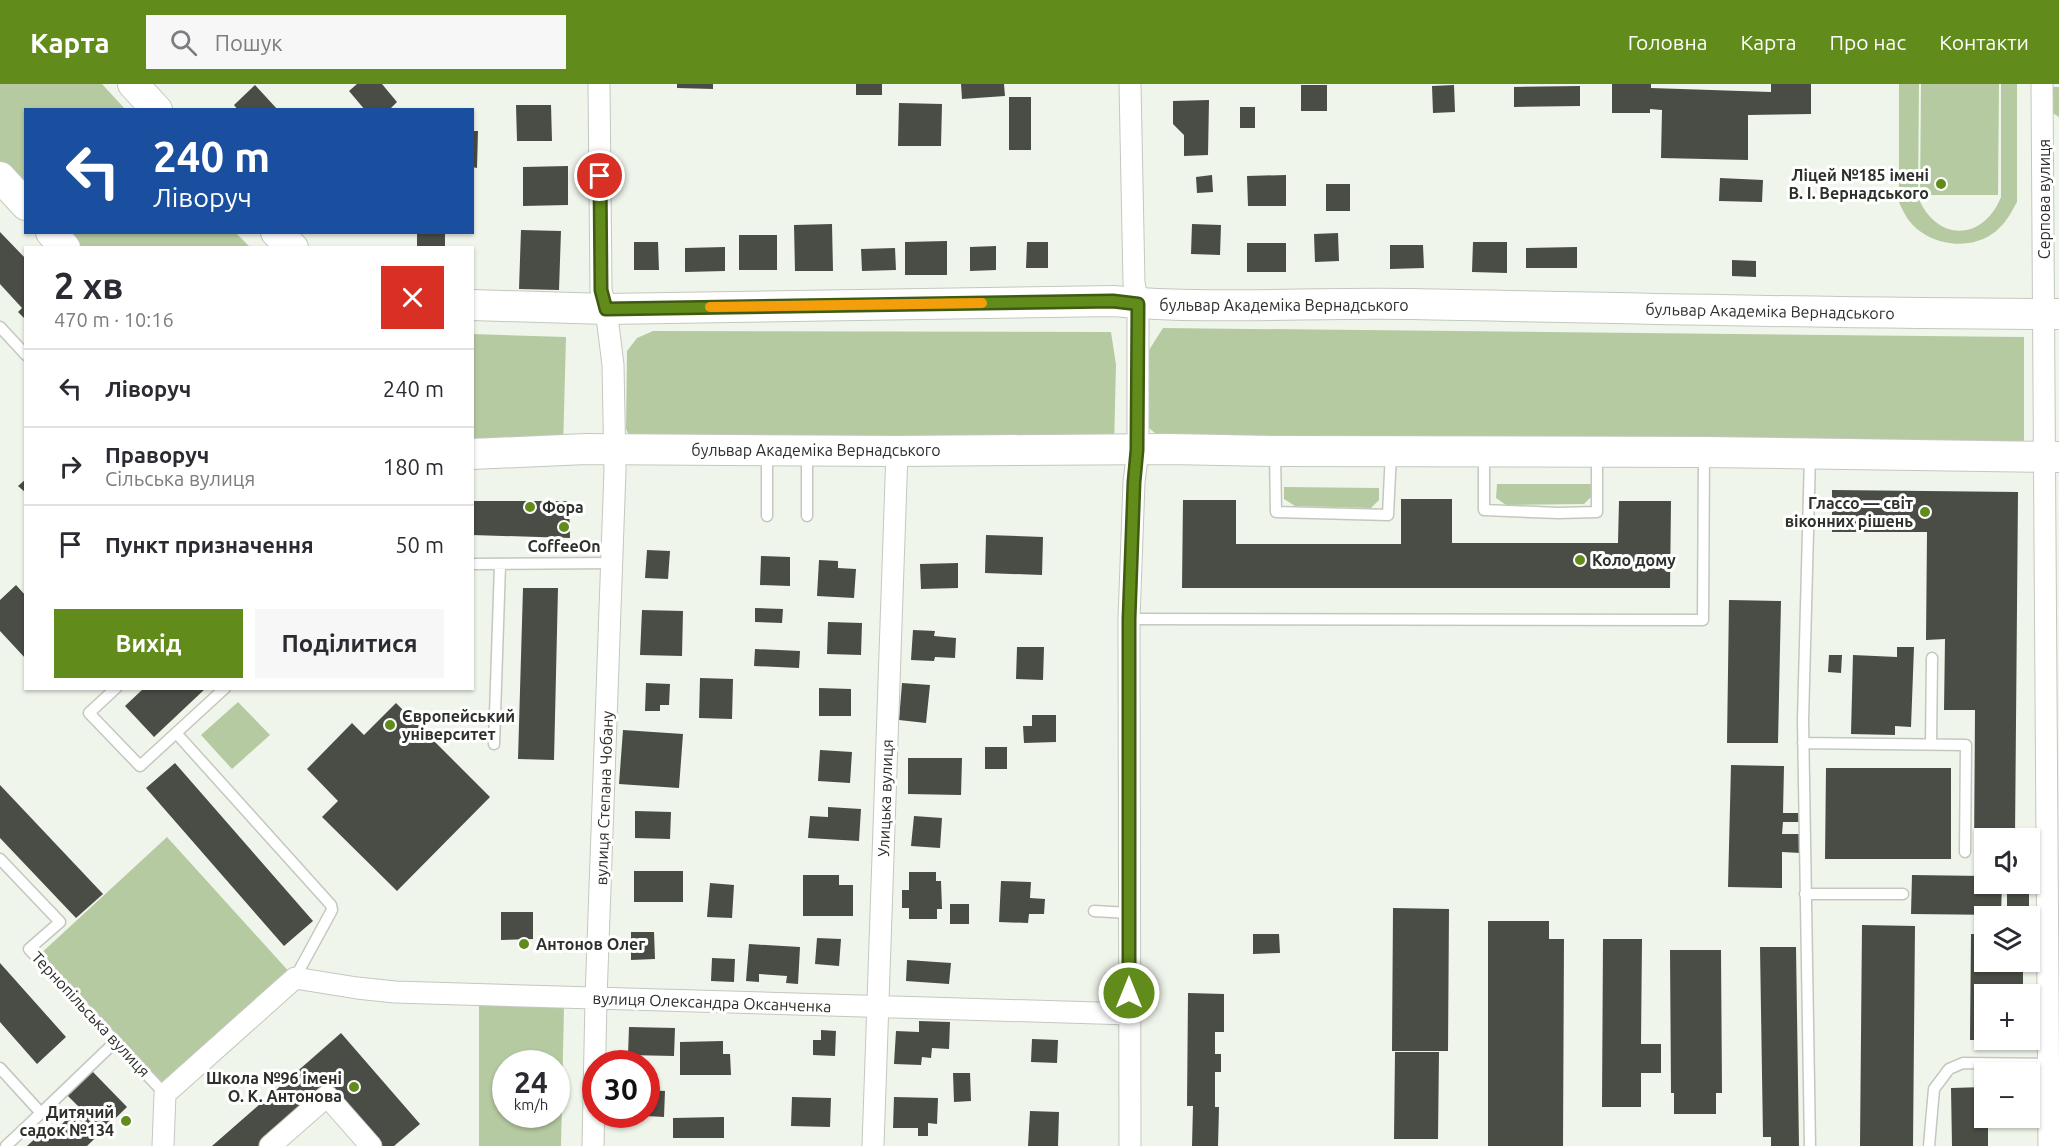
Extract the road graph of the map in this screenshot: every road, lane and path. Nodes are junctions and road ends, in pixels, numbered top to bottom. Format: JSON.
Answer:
{"nodes":[{"id":1,"x":133,"y":84,"type":"edge"},
{"id":2,"x":599,"y":84,"type":"edge"},
{"id":3,"x":1130,"y":84,"type":"edge"},
{"id":4,"x":2042,"y":84,"type":"edge"},
{"id":5,"x":155,"y":108,"type":"edge"},
{"id":6,"x":2051,"y":143,"type":"edge"},
{"id":7,"x":2,"y":183,"type":"edge"},
{"id":8,"x":24,"y":202,"type":"edge"},
{"id":9,"x":53,"y":234,"type":"edge"},
{"id":10,"x":278,"y":234,"type":"edge"},
{"id":11,"x":63,"y":246,"type":"edge"},
{"id":12,"x":291,"y":246,"type":"edge"},
{"id":13,"x":1138,"y":304,"type":"junction"},
{"id":14,"x":474,"y":305,"type":"edge"},
{"id":15,"x":606,"y":309,"type":"junction"},
{"id":16,"x":2052,"y":314,"type":"edge"},
{"id":17,"x":0,"y":327,"type":"edge"},
{"id":18,"x":24,"y":353,"type":"edge"},
{"id":19,"x":614,"y":450,"type":"junction"},
{"id":20,"x":1137,"y":450,"type":"junction"},
{"id":21,"x":767,"y":451,"type":"junction"},
{"id":22,"x":807,"y":451,"type":"junction"},
{"id":23,"x":897,"y":451,"type":"junction"},
{"id":24,"x":1275,"y":451,"type":"junction"},
{"id":25,"x":1484,"y":451,"type":"junction"},
{"id":26,"x":1391,"y":452,"type":"junction"},
{"id":27,"x":1597,"y":452,"type":"junction"},
{"id":28,"x":1704,"y":452,"type":"junction"},
{"id":29,"x":474,"y":454,"type":"edge"},
{"id":30,"x":1810,"y":454,"type":"junction"},
{"id":31,"x":2051,"y":457,"type":"edge"},
{"id":32,"x":767,"y":516,"type":"dead end"},
{"id":33,"x":807,"y":516,"type":"dead end"},
{"id":34,"x":613,"y":563,"type":"junction"},
{"id":35,"x":474,"y":564,"type":"edge"},
{"id":36,"x":500,"y":565,"type":"junction"},
{"id":37,"x":1129,"y":619,"type":"junction"},
{"id":38,"x":1932,"y":658,"type":"dead end"},
{"id":39,"x":114,"y":690,"type":"edge"},
{"id":40,"x":223,"y":690,"type":"edge"},
{"id":41,"x":177,"y":734,"type":"junction"},
{"id":42,"x":1803,"y":742,"type":"junction"},
{"id":43,"x":494,"y":744,"type":"dead end"},
{"id":44,"x":1931,"y":744,"type":"junction"},
{"id":45,"x":1965,"y":852,"type":"dead end"},
{"id":46,"x":0,"y":859,"type":"edge"},
{"id":47,"x":1805,"y":894,"type":"junction"},
{"id":48,"x":1903,"y":894,"type":"dead end"},
{"id":49,"x":1094,"y":910,"type":"dead end"},
{"id":50,"x":1129,"y":913,"type":"junction"},
{"id":51,"x":295,"y":978,"type":"junction"},
{"id":52,"x":596,"y":999,"type":"junction"},
{"id":53,"x":877,"y":1007,"type":"junction"},
{"id":54,"x":1130,"y":1014,"type":"junction"},
{"id":55,"x":116,"y":1041,"type":"junction"},
{"id":56,"x":2048,"y":1064,"type":"junction"},
{"id":57,"x":0,"y":1068,"type":"edge"},
{"id":58,"x":165,"y":1094,"type":"junction"},
{"id":59,"x":41,"y":1113,"type":"junction"},
{"id":60,"x":6,"y":1146,"type":"edge"},
{"id":61,"x":163,"y":1146,"type":"edge"},
{"id":62,"x":270,"y":1146,"type":"edge"},
{"id":63,"x":371,"y":1146,"type":"edge"},
{"id":64,"x":593,"y":1146,"type":"edge"},
{"id":65,"x":873,"y":1146,"type":"edge"},
{"id":66,"x":1130,"y":1146,"type":"edge"},
{"id":67,"x":1810,"y":1146,"type":"edge"},
{"id":68,"x":1929,"y":1146,"type":"edge"},
{"id":69,"x":2049,"y":1146,"type":"edge"}],
"edges":[{"from":1,"to":5,"type":"main road"},
{"from":2,"to":15,"type":"street","name":"вулиця Степана Чобану"},
{"from":3,"to":13,"type":"street"},
{"from":4,"to":6,"type":"street","name":"Серпова вулиця"},
{"from":6,"to":16,"type":"street","name":"Серпова вулиця"},
{"from":7,"to":8,"type":"main road"},
{"from":9,"to":11,"type":"main road"},
{"from":10,"to":12,"type":"main road"},
{"from":13,"to":15,"type":"main road","name":"бульвар Академіка Вернадського"},
{"from":13,"to":16,"type":"main road","name":"бульвар Академіка Вернадського"},
{"from":13,"to":20,"type":"street"},
{"from":14,"to":15,"type":"main road","name":"бульвар Академіка Вернадського"},
{"from":15,"to":19,"type":"street","name":"вулиця Степана Чобану"},
{"from":16,"to":31,"type":"street","name":"Серпова вулиця"},
{"from":17,"to":18,"type":"lane"},
{"from":19,"to":21,"type":"main road","name":"бульвар Академіка Вернадського"},
{"from":19,"to":29,"type":"main road","name":"бульвар Академіка Вернадського"},
{"from":19,"to":34,"type":"street","name":"вулиця Степана Чобану"},
{"from":20,"to":23,"type":"main road","name":"бульвар Академіка Вернадського"},
{"from":20,"to":24,"type":"main road","name":"бульвар Академіка Вернадського"},
{"from":20,"to":37,"type":"street"},
{"from":21,"to":22,"type":"main road","name":"бульвар Академіка Вернадського"},
{"from":21,"to":32,"type":"lane"},
{"from":22,"to":23,"type":"main road","name":"бульвар Академіка Вернадського"},
{"from":22,"to":33,"type":"lane"},
{"from":23,"to":53,"type":"street","name":"Улицька вулиця"},
{"from":24,"to":26,"type":"main road","name":"бульвар Академіка Вернадського"},
{"from":24,"to":26,"type":"lane"},
{"from":25,"to":26,"type":"main road","name":"бульвар Академіка Вернадського"},
{"from":25,"to":27,"type":"main road","name":"бульвар Академіка Вернадського"},
{"from":25,"to":27,"type":"lane"},
{"from":27,"to":28,"type":"main road","name":"бульвар Академіка Вернадського"},
{"from":28,"to":30,"type":"main road","name":"бульвар Академіка Вернадського"},
{"from":28,"to":37,"type":"lane"},
{"from":30,"to":31,"type":"main road","name":"бульвар Академіка Вернадського"},
{"from":30,"to":42,"type":"lane"},
{"from":31,"to":56,"type":"street","name":"Серпова вулиця"},
{"from":34,"to":36,"type":"lane"},
{"from":34,"to":52,"type":"street","name":"вулиця Степана Чобану"},
{"from":35,"to":36,"type":"lane"},
{"from":36,"to":43,"type":"lane"},
{"from":37,"to":50,"type":"street"},
{"from":38,"to":44,"type":"lane"},
{"from":39,"to":41,"type":"lane"},
{"from":40,"to":41,"type":"lane"},
{"from":41,"to":51,"type":"lane"},
{"from":42,"to":44,"type":"lane"},
{"from":42,"to":47,"type":"lane"},
{"from":44,"to":45,"type":"lane"},
{"from":46,"to":55,"type":"lane","name":"Тернопільська вулиця"},
{"from":47,"to":48,"type":"lane"},
{"from":47,"to":67,"type":"lane"},
{"from":49,"to":50,"type":"lane"},
{"from":50,"to":54,"type":"street"},
{"from":51,"to":52,"type":"street","name":"вулиця Олександра Оксанченка"},
{"from":51,"to":58,"type":"street"},
{"from":52,"to":53,"type":"street","name":"вулиця Олександра Оксанченка"},
{"from":52,"to":64,"type":"street","name":"вулиця Степана Чобану"},
{"from":53,"to":54,"type":"street","name":"вулиця Олександра Оксанченка"},
{"from":53,"to":65,"type":"street","name":"Улицька вулиця"},
{"from":54,"to":66,"type":"street"},
{"from":55,"to":58,"type":"lane","name":"Тернопільська вулиця"},
{"from":55,"to":59,"type":"lane"},
{"from":56,"to":68,"type":"lane"},
{"from":56,"to":69,"type":"street","name":"Серпова вулиця"},
{"from":57,"to":59,"type":"lane"},
{"from":58,"to":61,"type":"street"},
{"from":59,"to":60,"type":"lane"},
{"from":62,"to":63,"type":"street"}]}
